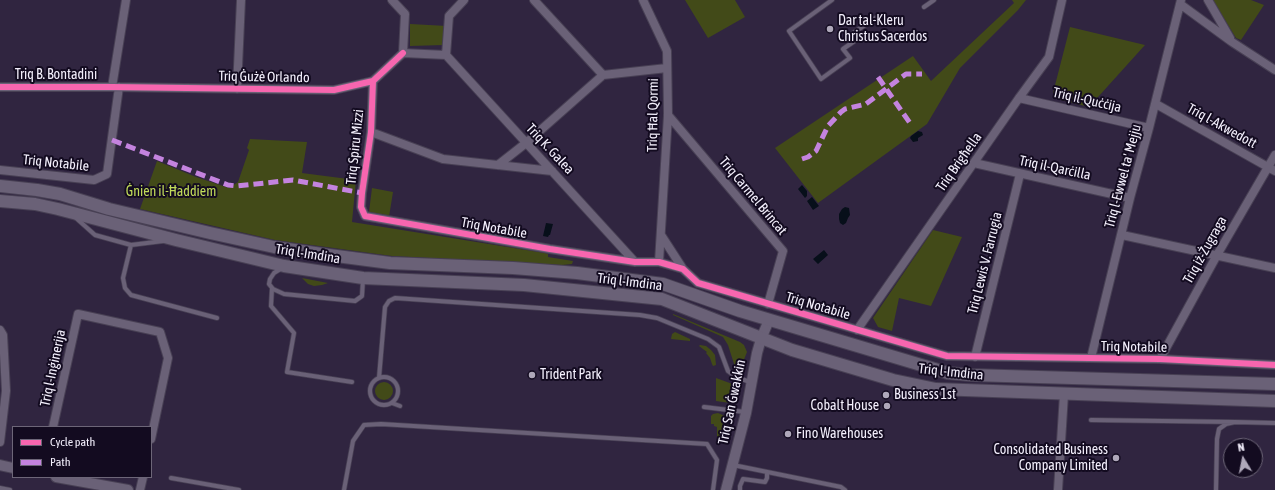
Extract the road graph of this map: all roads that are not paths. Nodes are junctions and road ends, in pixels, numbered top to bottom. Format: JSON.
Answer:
{"nodes":[{"id":1,"x":126,"y":0,"type":"edge"},
{"id":2,"x":240,"y":0,"type":"edge"},
{"id":3,"x":392,"y":0,"type":"edge"},
{"id":4,"x":464,"y":0,"type":"edge"},
{"id":5,"x":534,"y":0,"type":"edge"},
{"id":6,"x":644,"y":0,"type":"edge"},
{"id":7,"x":832,"y":0,"type":"edge"},
{"id":8,"x":934,"y":0,"type":"edge"},
{"id":9,"x":1062,"y":0,"type":"edge"},
{"id":10,"x":1208,"y":0,"type":"edge"},
{"id":11,"x":1181,"y":2,"type":"edge"},
{"id":12,"x":924,"y":7,"type":"dead end"},
{"id":13,"x":877,"y":17,"type":"dead end"},
{"id":14,"x":1232,"y":42,"type":"junction"},
{"id":15,"x":403,"y":53,"type":"junction"},
{"id":16,"x":446,"y":55,"type":"junction"},
{"id":17,"x":667,"y":68,"type":"junction"},
{"id":18,"x":1275,"y":70,"type":"edge"},
{"id":19,"x":603,"y":75,"type":"junction"},
{"id":20,"x":373,"y":81,"type":"junction"},
{"id":21,"x":0,"y":87,"type":"edge"},
{"id":22,"x":116,"y":87,"type":"junction"},
{"id":23,"x":237,"y":89,"type":"junction"},
{"id":24,"x":1019,"y":98,"type":"junction"},
{"id":25,"x":1156,"y":104,"type":"junction"},
{"id":26,"x":668,"y":115,"type":"junction"},
{"id":27,"x":1150,"y":128,"type":"junction"},
{"id":28,"x":371,"y":132,"type":"junction"},
{"id":29,"x":526,"y":143,"type":"junction"},
{"id":30,"x":1275,"y":155,"type":"edge"},
{"id":31,"x":974,"y":163,"type":"junction"},
{"id":32,"x":498,"y":165,"type":"junction"},
{"id":33,"x":1272,"y":169,"type":"edge"},
{"id":34,"x":0,"y":170,"type":"edge"},
{"id":35,"x":552,"y":171,"type":"junction"},
{"id":36,"x":1020,"y":174,"type":"junction"},
{"id":37,"x":0,"y":186,"type":"edge"},
{"id":38,"x":1130,"y":198,"type":"junction"},
{"id":39,"x":0,"y":201,"type":"edge"},
{"id":40,"x":70,"y":212,"type":"junction"},
{"id":41,"x":365,"y":216,"type":"joint"},
{"id":42,"x":661,"y":235,"type":"junction"},
{"id":43,"x":1122,"y":235,"type":"junction"},
{"id":44,"x":176,"y":240,"type":"junction"},
{"id":45,"x":131,"y":245,"type":"junction"},
{"id":46,"x":1217,"y":255,"type":"junction"},
{"id":47,"x":635,"y":262,"type":"junction"},
{"id":48,"x":659,"y":262,"type":"junction"},
{"id":49,"x":284,"y":266,"type":"junction"},
{"id":50,"x":1275,"y":268,"type":"edge"},
{"id":51,"x":683,"y":269,"type":"junction"},
{"id":52,"x":363,"y":278,"type":"junction"},
{"id":53,"x":272,"y":288,"type":"junction"},
{"id":54,"x":768,"y":304,"type":"junction"},
{"id":55,"x":217,"y":318,"type":"dead end"},
{"id":56,"x":769,"y":320,"type":"junction"},
{"id":57,"x":0,"y":330,"type":"edge"},
{"id":58,"x":858,"y":330,"type":"junction"},
{"id":59,"x":761,"y":339,"type":"junction"},
{"id":60,"x":975,"y":357,"type":"junction"},
{"id":61,"x":1091,"y":358,"type":"junction"},
{"id":62,"x":1160,"y":359,"type":"junction"},
{"id":63,"x":1275,"y":365,"type":"edge"},
{"id":64,"x":379,"y":378,"type":"junction"},
{"id":65,"x":352,"y":382,"type":"dead end"},
{"id":66,"x":751,"y":382,"type":"junction"},
{"id":67,"x":1275,"y":384,"type":"edge"},
{"id":68,"x":1064,"y":394,"type":"junction"},
{"id":69,"x":1275,"y":401,"type":"edge"},
{"id":70,"x":392,"y":403,"type":"junction"},
{"id":71,"x":400,"y":406,"type":"dead end"},
{"id":72,"x":704,"y":407,"type":"dead end"},
{"id":73,"x":746,"y":412,"type":"junction"},
{"id":74,"x":1091,"y":420,"type":"dead end"},
{"id":75,"x":1235,"y":422,"type":"junction"},
{"id":76,"x":1275,"y":423,"type":"edge"},
{"id":77,"x":53,"y":426,"type":"edge"},
{"id":78,"x":152,"y":434,"type":"edge"},
{"id":79,"x":0,"y":442,"type":"edge"},
{"id":80,"x":0,"y":465,"type":"edge"},
{"id":81,"x":732,"y":465,"type":"junction"},
{"id":82,"x":12,"y":468,"type":"edge"},
{"id":83,"x":767,"y":472,"type":"junction"},
{"id":84,"x":62,"y":478,"type":"edge"},
{"id":85,"x":143,"y":478,"type":"edge"},
{"id":86,"x":171,"y":478,"type":"dead end"},
{"id":87,"x":842,"y":481,"type":"dead end"},
{"id":88,"x":0,"y":488,"type":"edge"},
{"id":89,"x":843,"y":488,"type":"edge"},
{"id":90,"x":10,"y":490,"type":"edge"},
{"id":91,"x":128,"y":490,"type":"edge"},
{"id":92,"x":140,"y":490,"type":"edge"},
{"id":93,"x":239,"y":490,"type":"edge"},
{"id":94,"x":344,"y":490,"type":"edge"},
{"id":95,"x":712,"y":490,"type":"edge"},
{"id":96,"x":726,"y":490,"type":"edge"},
{"id":97,"x":740,"y":490,"type":"edge"},
{"id":98,"x":1058,"y":490,"type":"edge"},
{"id":99,"x":1216,"y":490,"type":"edge"}],
"edges":[{"from":1,"to":22,"type":"street"},
{"from":2,"to":23,"type":"street"},
{"from":3,"to":15,"type":"street"},
{"from":4,"to":16,"type":"street"},
{"from":5,"to":19,"type":"street"},
{"from":6,"to":17,"type":"street","name":"Triq Ħal Qormi"},
{"from":7,"to":13,"type":"lane"},
{"from":8,"to":12,"type":"lane"},
{"from":9,"to":24,"type":"street","name":"Triq Brigħella"},
{"from":10,"to":14,"type":"street"},
{"from":11,"to":14,"type":"street"},
{"from":11,"to":25,"type":"street","name":"Triq l-Ewwel ta' Mejju"},
{"from":14,"to":18,"type":"street"},
{"from":15,"to":16,"type":"street"},
{"from":15,"to":20,"type":"street"},
{"from":16,"to":29,"type":"street","name":"Triq K. Galea"},
{"from":17,"to":19,"type":"street"},
{"from":17,"to":26,"type":"street","name":"Triq Ħal Qormi"},
{"from":19,"to":29,"type":"street"},
{"from":20,"to":23,"type":"street","name":"Triq Ġużè Orlando"},
{"from":20,"to":28,"type":"street","name":"Triq Spiru Mizzi"},
{"from":21,"to":22,"type":"street","name":"Triq B. Bontadini"},
{"from":22,"to":23,"type":"street","name":"Triq Ġużè Orlando"},
{"from":22,"to":34,"type":"street","name":"Triq Notabile"},
{"from":24,"to":27,"type":"street","name":"Triq il-Quċċija"},
{"from":24,"to":31,"type":"street","name":"Triq Brigħella"},
{"from":25,"to":27,"type":"street","name":"Triq l-Ewwel ta' Mejju"},
{"from":25,"to":33,"type":"street","name":"Triq l-Akwedott"},
{"from":26,"to":42,"type":"street","name":"Triq Ħal Qormi"},
{"from":26,"to":54,"type":"street","name":"Triq Carmel Brincat"},
{"from":27,"to":38,"type":"street","name":"Triq l-Ewwel ta' Mejju"},
{"from":28,"to":32,"type":"street"},
{"from":28,"to":41,"type":"street","name":"Triq Spiru Mizzi"},
{"from":29,"to":32,"type":"street"},
{"from":29,"to":35,"type":"street","name":"Triq K. Galea"},
{"from":30,"to":33,"type":"street","name":"Triq iż-Żugraga"},
{"from":31,"to":36,"type":"street","name":"Triq il-Qarċilla"},
{"from":31,"to":58,"type":"street","name":"Triq Brigħella"},
{"from":32,"to":35,"type":"street"},
{"from":33,"to":46,"type":"street","name":"Triq iż-Żugraga"},
{"from":35,"to":47,"type":"street","name":"Triq K. Galea"},
{"from":36,"to":38,"type":"street","name":"Triq il-Qarċilla"},
{"from":36,"to":60,"type":"street","name":"Triq Lewis V. Farrugia"},
{"from":37,"to":56,"type":"main road","name":"Triq l-Imdina"},
{"from":38,"to":43,"type":"street","name":"Triq l-Ewwel ta' Mejju"},
{"from":39,"to":40,"type":"main road","name":"Triq l-Imdina"},
{"from":40,"to":44,"type":"main road","name":"Triq l-Imdina"},
{"from":40,"to":45,"type":"lane"},
{"from":41,"to":47,"type":"street","name":"Triq Notabile"},
{"from":42,"to":48,"type":"street","name":"Triq Ħal Qormi"},
{"from":42,"to":51,"type":"street"},
{"from":43,"to":46,"type":"street"},
{"from":43,"to":61,"type":"street","name":"Triq l-Ewwel ta' Mejju"},
{"from":44,"to":45,"type":"lane"},
{"from":44,"to":49,"type":"main road","name":"Triq l-Imdina"},
{"from":45,"to":55,"type":"lane"},
{"from":46,"to":50,"type":"street"},
{"from":46,"to":62,"type":"street","name":"Triq iż-Żugraga"},
{"from":47,"to":48,"type":"street","name":"Triq Notabile"},
{"from":48,"to":51,"type":"street","name":"Triq Notabile"},
{"from":49,"to":52,"type":"main road","name":"Triq l-Imdina"},
{"from":49,"to":53,"type":"lane"},
{"from":51,"to":54,"type":"street","name":"Triq Notabile"},
{"from":52,"to":53,"type":"lane"},
{"from":52,"to":59,"type":"main road","name":"Triq l-Imdina"},
{"from":53,"to":65,"type":"lane"},
{"from":54,"to":58,"type":"street","name":"Triq Notabile"},
{"from":56,"to":59,"type":"street","name":"Triq San Ġwakkin"},
{"from":56,"to":67,"type":"main road","name":"Triq l-Imdina"},
{"from":57,"to":79,"type":"street"},
{"from":58,"to":60,"type":"street","name":"Triq Notabile"},
{"from":59,"to":66,"type":"street","name":"Triq San Ġwakkin"},
{"from":59,"to":68,"type":"main road","name":"Triq l-Imdina"},
{"from":60,"to":61,"type":"street","name":"Triq Notabile"},
{"from":61,"to":62,"type":"street","name":"Triq Notabile"},
{"from":62,"to":63,"type":"street","name":"Triq Notabile"},
{"from":64,"to":66,"type":"lane"},
{"from":64,"to":70,"type":"lane"},
{"from":64,"to":70,"type":"lane"},
{"from":66,"to":73,"type":"street","name":"Triq San Ġwakkin"},
{"from":68,"to":69,"type":"main road","name":"Triq l-Imdina"},
{"from":68,"to":98,"type":"street"},
{"from":70,"to":71,"type":"lane"},
{"from":72,"to":73,"type":"lane"},
{"from":73,"to":81,"type":"street","name":"Triq San Ġwakkin"},
{"from":74,"to":75,"type":"lane"},
{"from":75,"to":76,"type":"lane"},
{"from":75,"to":99,"type":"lane"},
{"from":77,"to":78,"type":"street","name":"Triq l-Inġinerija"},
{"from":80,"to":82,"type":"street"},
{"from":81,"to":83,"type":"lane"},
{"from":81,"to":96,"type":"street","name":"Triq San Ġwakkin"},
{"from":83,"to":89,"type":"lane"},
{"from":83,"to":97,"type":"lane"},
{"from":84,"to":91,"type":"street"},
{"from":85,"to":92,"type":"street"},
{"from":86,"to":93,"type":"lane"},
{"from":87,"to":89,"type":"lane"},
{"from":88,"to":90,"type":"lane"},
{"from":94,"to":95,"type":"lane"}]}
